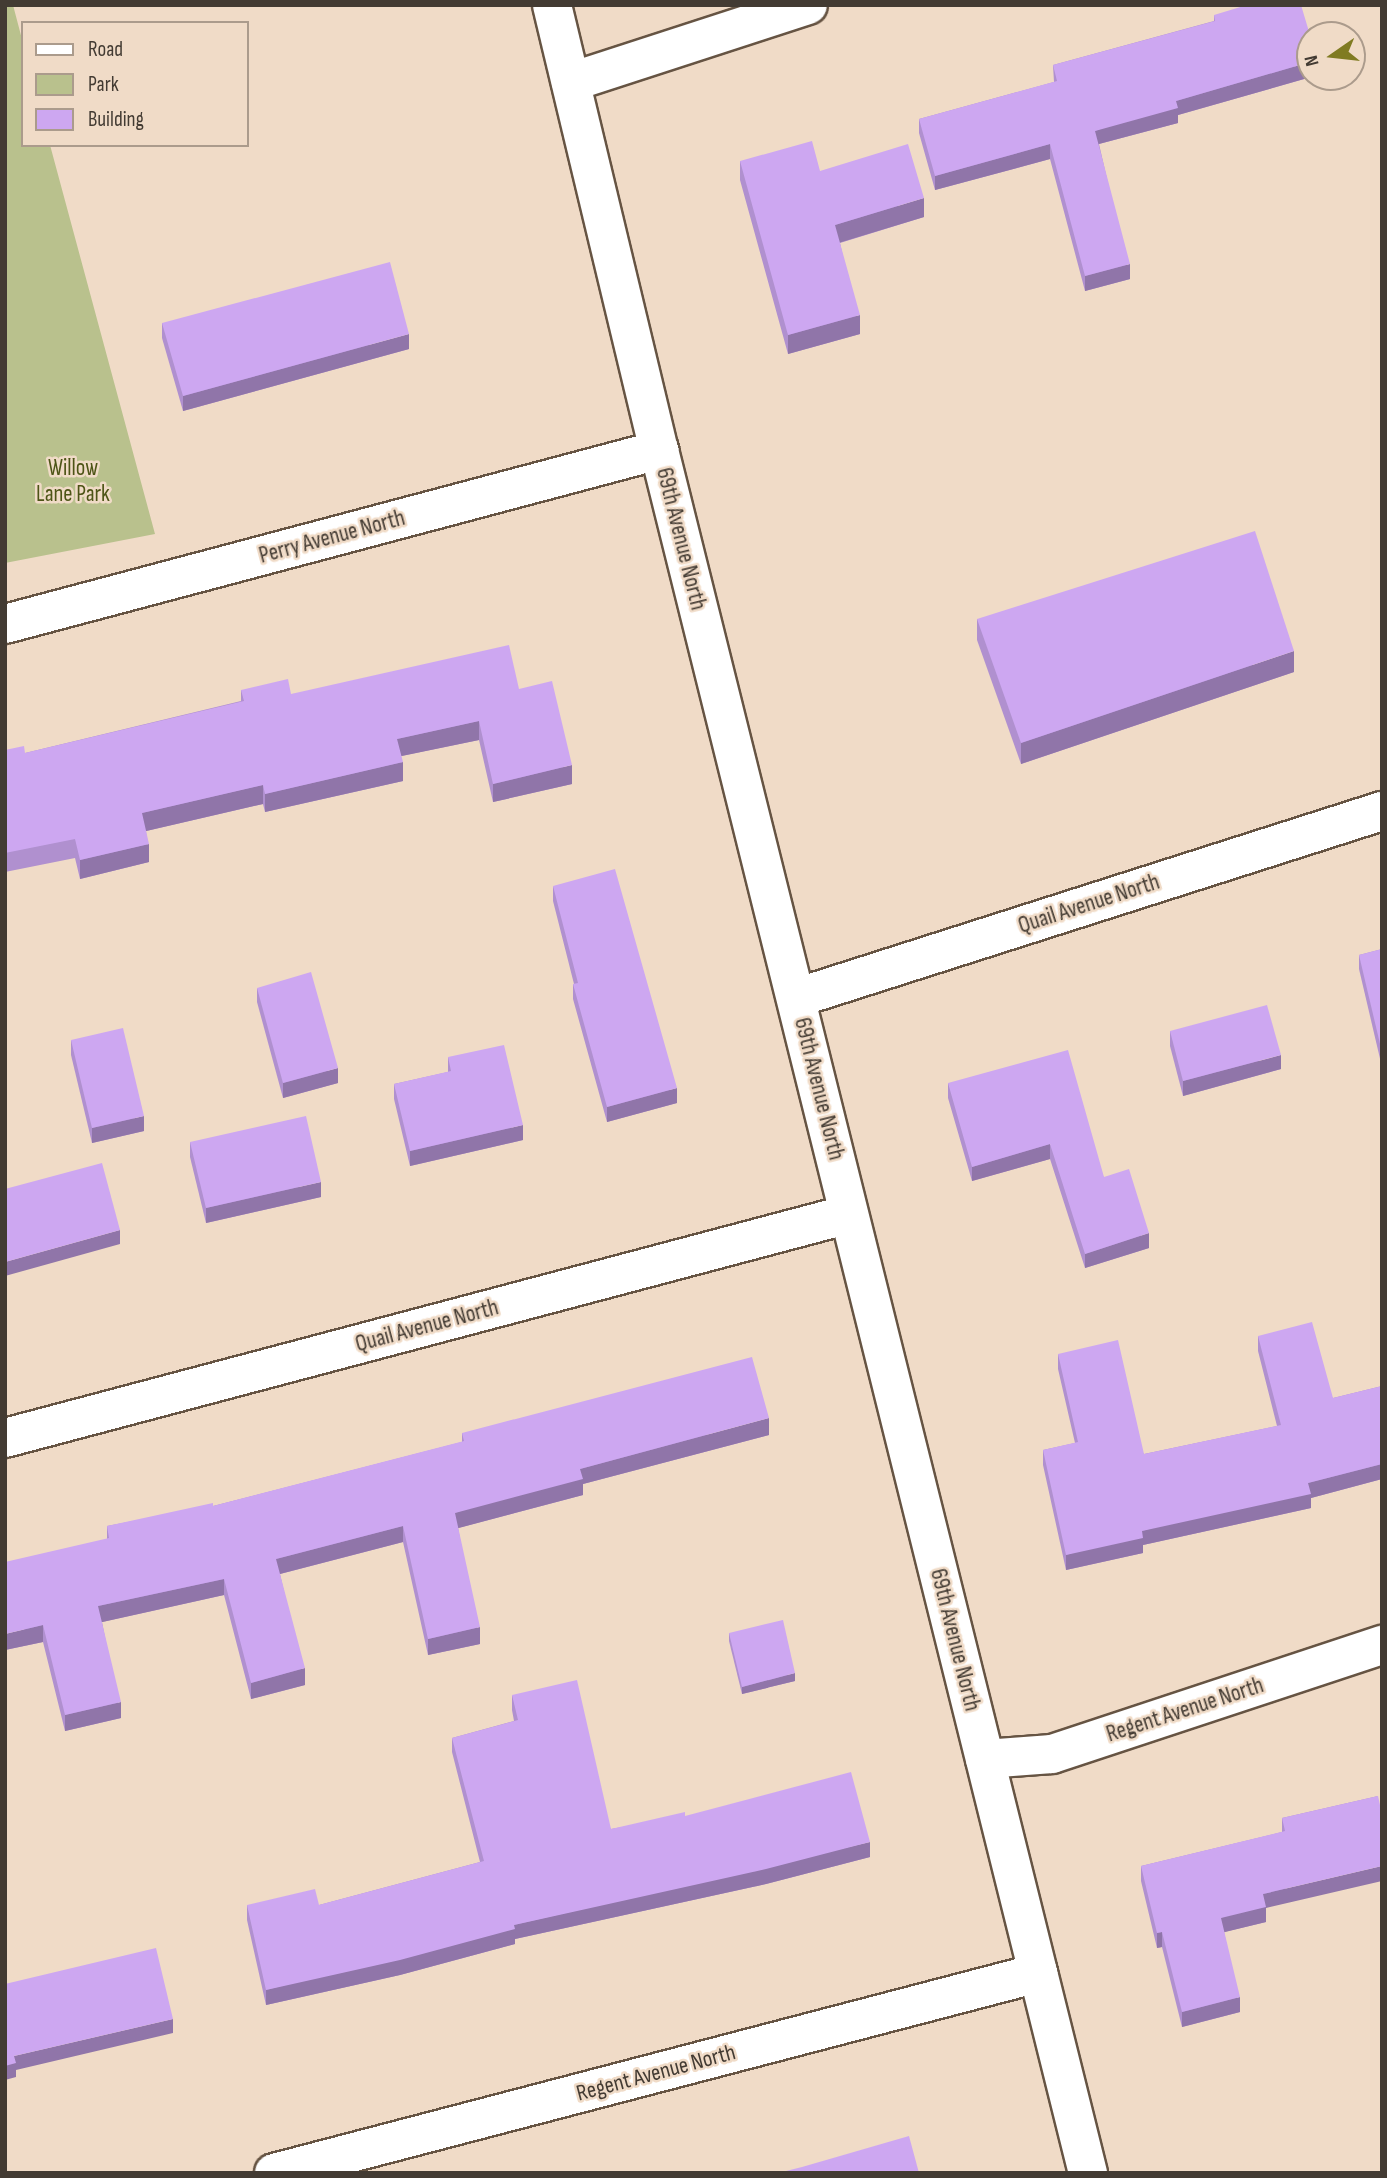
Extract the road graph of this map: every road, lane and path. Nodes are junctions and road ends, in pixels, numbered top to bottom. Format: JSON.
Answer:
{"nodes":[{"id":1,"x":551,"y":5,"type":"edge"},
{"id":2,"x":808,"y":5,"type":"edge"},
{"id":3,"x":570,"y":82,"type":"junction"},
{"id":4,"x":659,"y":450,"type":"junction"},
{"id":5,"x":5,"y":624,"type":"edge"},
{"id":6,"x":1382,"y":811,"type":"edge"},
{"id":7,"x":796,"y":998,"type":"junction"},
{"id":8,"x":849,"y":1214,"type":"junction"},
{"id":9,"x":5,"y":1438,"type":"edge"},
{"id":10,"x":1382,"y":1645,"type":"edge"},
{"id":11,"x":985,"y":1759,"type":"junction"},
{"id":12,"x":1038,"y":1973,"type":"junction"},
{"id":13,"x":274,"y":2173,"type":"edge"},
{"id":14,"x":1088,"y":2173,"type":"edge"}],
"edges":[{"from":1,"to":3,"type":"street","name":"69th Avenue North"},
{"from":2,"to":3,"type":"street"},
{"from":3,"to":4,"type":"street","name":"69th Avenue North"},
{"from":4,"to":5,"type":"street","name":"Perry Avenue North"},
{"from":4,"to":7,"type":"street","name":"69th Avenue North"},
{"from":6,"to":7,"type":"street","name":"Quail Avenue North"},
{"from":7,"to":8,"type":"street","name":"69th Avenue North"},
{"from":8,"to":9,"type":"street","name":"Quail Avenue North"},
{"from":8,"to":11,"type":"street","name":"69th Avenue North"},
{"from":10,"to":11,"type":"street","name":"Regent Avenue North"},
{"from":11,"to":12,"type":"street","name":"69th Avenue North"},
{"from":12,"to":13,"type":"street","name":"Regent Avenue North"},
{"from":12,"to":14,"type":"street","name":"69th Avenue North"}]}
